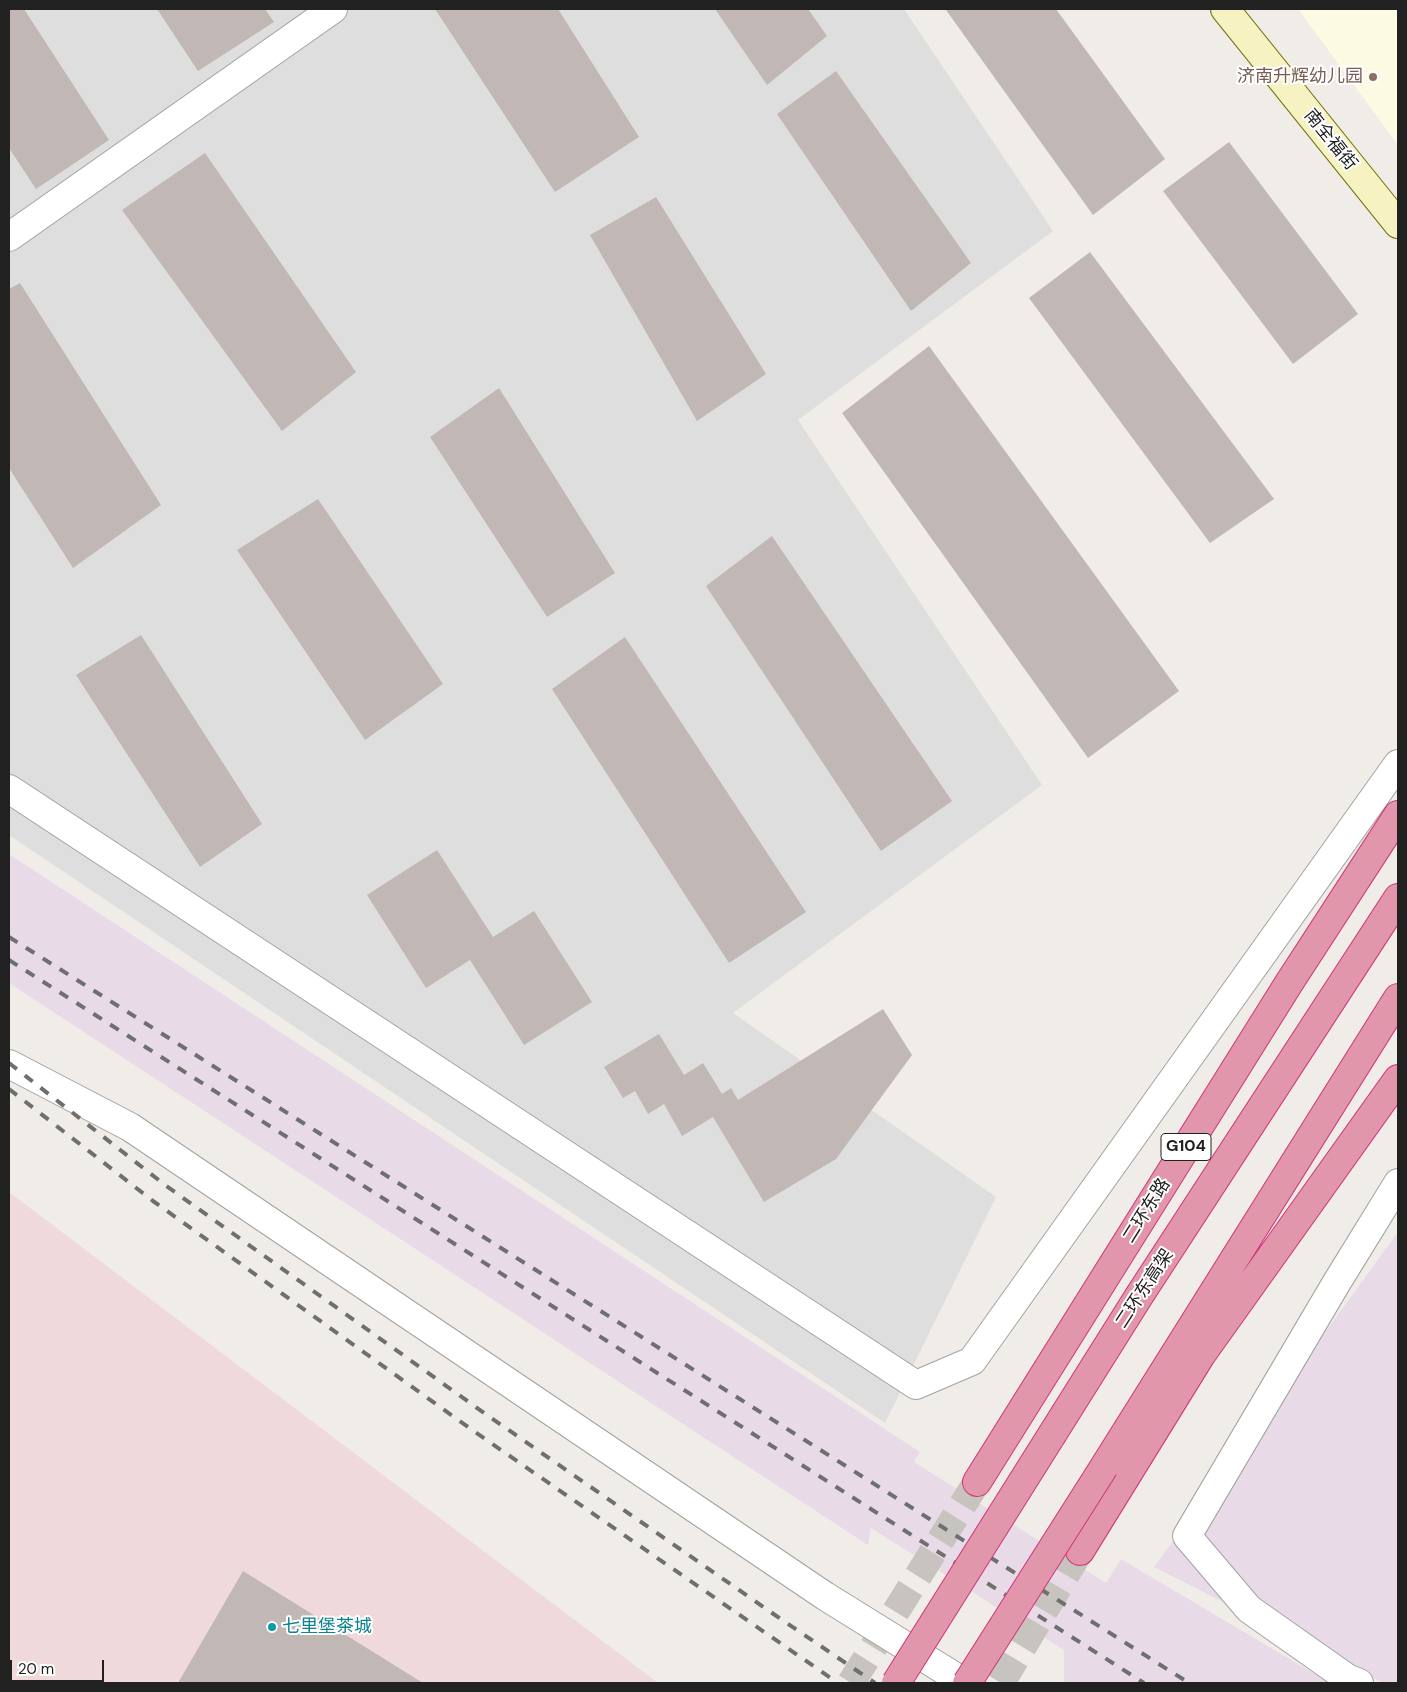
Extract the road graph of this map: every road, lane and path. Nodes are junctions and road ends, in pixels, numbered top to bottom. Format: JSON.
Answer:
{"nodes":[{"id":1,"x":333,"y":9,"type":"edge"},
{"id":2,"x":1225,"y":9,"type":"edge"},
{"id":3,"x":1398,"y":224,"type":"edge"},
{"id":4,"x":9,"y":237,"type":"edge"},
{"id":5,"x":1398,"y":764,"type":"edge"},
{"id":6,"x":9,"y":788,"type":"edge"},
{"id":7,"x":1398,"y":815,"type":"edge"},
{"id":8,"x":1398,"y":898,"type":"edge"},
{"id":9,"x":1398,"y":998,"type":"edge"},
{"id":10,"x":9,"y":1064,"type":"edge"},
{"id":11,"x":1398,"y":1079,"type":"edge"},
{"id":12,"x":1398,"y":1183,"type":"edge"},
{"id":13,"x":978,"y":1482,"type":"tunnel mouth"},
{"id":14,"x":1080,"y":1551,"type":"tunnel mouth"},
{"id":15,"x":896,"y":1683,"type":"edge"},
{"id":16,"x":966,"y":1683,"type":"edge"},
{"id":17,"x":1359,"y":1683,"type":"edge"}],
"edges":[{"from":1,"to":4,"type":"street"},
{"from":2,"to":3,"type":"street","name":"南全福街"},
{"from":5,"to":6,"type":"street"},
{"from":7,"to":13,"type":"highway","name":"二环东路","number":"G104"},
{"from":8,"to":15,"type":"highway","name":"二环东高架","bridge":true},
{"from":9,"to":16,"type":"highway","bridge":true},
{"from":10,"to":16,"type":"street"},
{"from":11,"to":14,"type":"highway"},
{"from":12,"to":17,"type":"street"}]}
